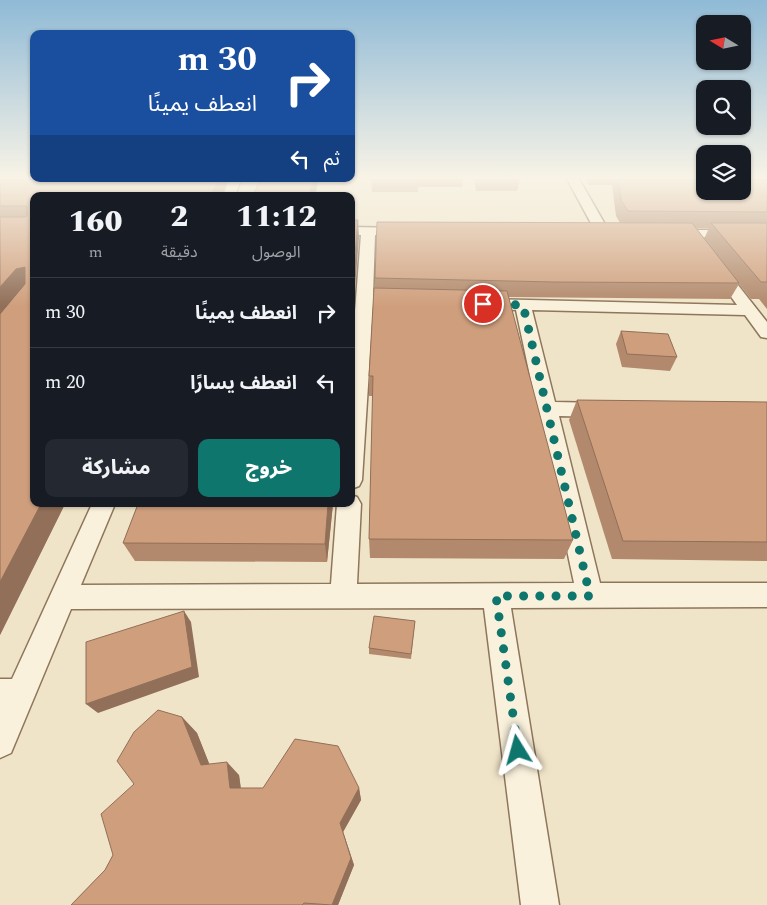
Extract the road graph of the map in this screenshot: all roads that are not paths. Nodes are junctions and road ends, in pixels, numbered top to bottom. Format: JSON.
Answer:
{"nodes":[{"id":1,"x":600,"y":221,"type":"edge"},
{"id":2,"x":360,"y":231,"type":"edge"},
{"id":3,"x":417,"y":232,"type":"edge"},
{"id":4,"x":583,"y":233,"type":"edge"},
{"id":5,"x":661,"y":233,"type":"edge"},
{"id":6,"x":690,"y":234,"type":"junction"},
{"id":7,"x":767,"y":234,"type":"edge"},
{"id":8,"x":365,"y":301,"type":"junction"},
{"id":9,"x":414,"y":303,"type":"edge"},
{"id":10,"x":464,"y":304,"type":"edge"},
{"id":11,"x":523,"y":305,"type":"junction"},
{"id":12,"x":749,"y":310,"type":"junction"},
{"id":13,"x":767,"y":333,"type":"edge"},
{"id":14,"x":547,"y":409,"type":"junction"},
{"id":15,"x":616,"y":410,"type":"edge"},
{"id":16,"x":355,"y":429,"type":"edge"},
{"id":17,"x":102,"y":507,"type":"edge"},
{"id":18,"x":350,"y":507,"type":"edge"},
{"id":19,"x":767,"y":595,"type":"edge"},
{"id":20,"x":343,"y":596,"type":"junction"},
{"id":21,"x":496,"y":596,"type":"junction"},
{"id":22,"x":590,"y":596,"type":"junction"},
{"id":23,"x":65,"y":597,"type":"junction"},
{"id":24,"x":10,"y":694,"type":"edge"},
{"id":25,"x":0,"y":742,"type":"edge"},
{"id":26,"x":540,"y":905,"type":"edge"}],
"edges":[{"from":1,"to":4,"type":"street"},
{"from":2,"to":3,"type":"street"},
{"from":2,"to":8,"type":"street"},
{"from":5,"to":6,"type":"street"},
{"from":6,"to":7,"type":"street"},
{"from":6,"to":12,"type":"street"},
{"from":8,"to":9,"type":"street"},
{"from":8,"to":16,"type":"street"},
{"from":10,"to":11,"type":"street"},
{"from":11,"to":12,"type":"street"},
{"from":11,"to":14,"type":"street"},
{"from":12,"to":13,"type":"street"},
{"from":14,"to":15,"type":"street"},
{"from":14,"to":22,"type":"street"},
{"from":17,"to":23,"type":"street"},
{"from":18,"to":20,"type":"street"},
{"from":19,"to":22,"type":"street"},
{"from":20,"to":21,"type":"street"},
{"from":20,"to":23,"type":"street"},
{"from":21,"to":22,"type":"street"},
{"from":21,"to":26,"type":"street"},
{"from":23,"to":24,"type":"street"},
{"from":24,"to":25,"type":"street"}]}
